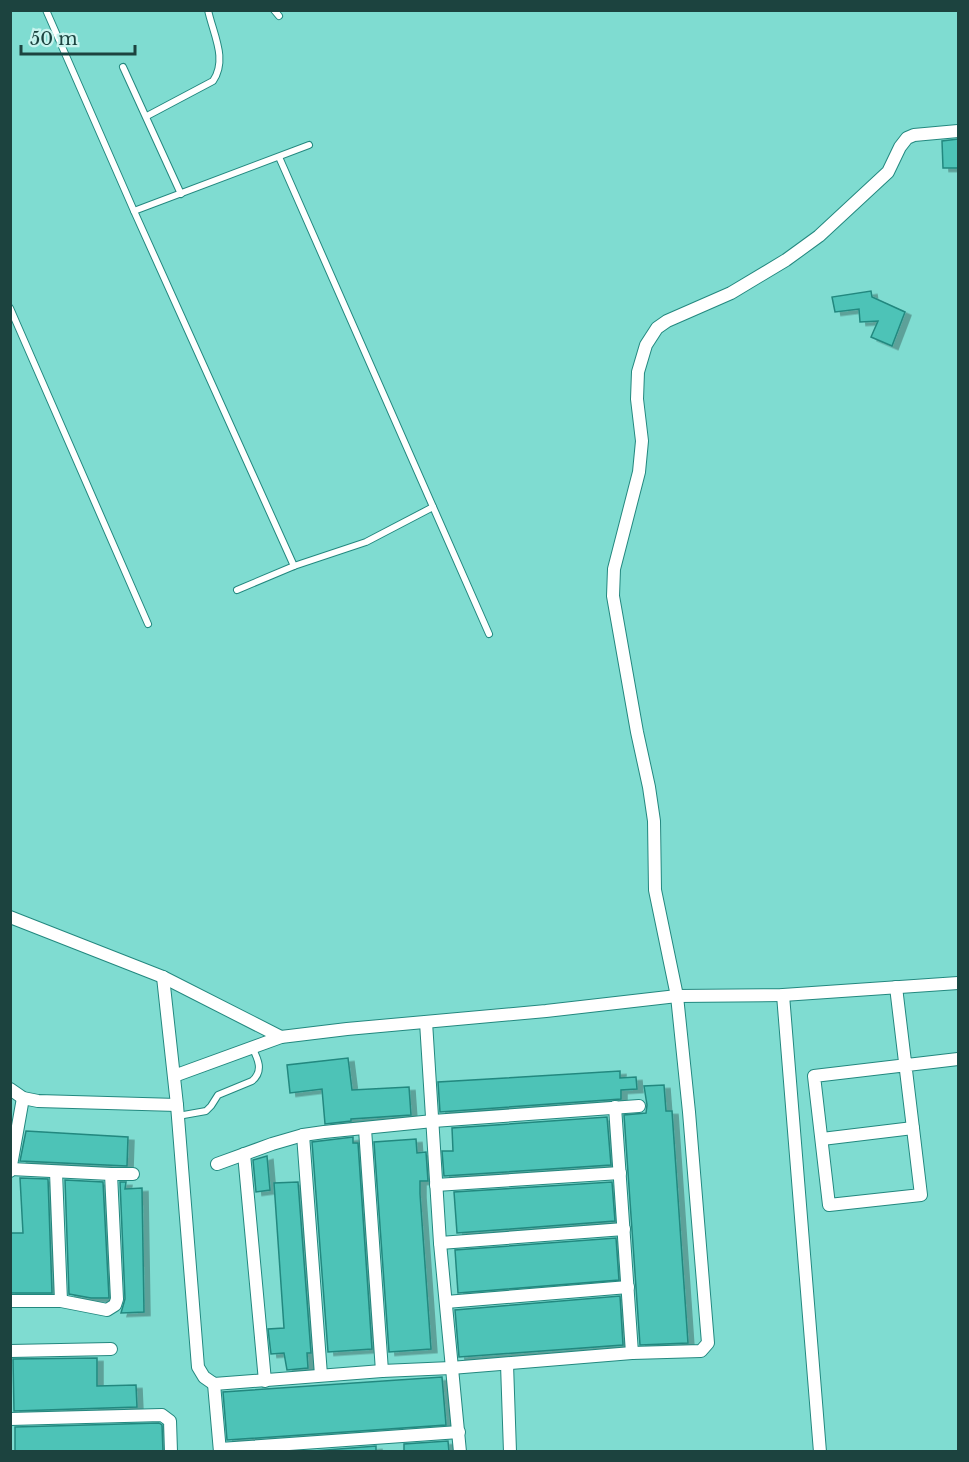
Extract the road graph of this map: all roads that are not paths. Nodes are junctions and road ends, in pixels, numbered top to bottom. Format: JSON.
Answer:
{"nodes":[{"id":1,"x":46,"y":10,"type":"edge"},
{"id":2,"x":208,"y":10,"type":"edge"},
{"id":3,"x":274,"y":10,"type":"edge"},
{"id":4,"x":279,"y":16,"type":"dead end"},
{"id":5,"x":123,"y":67,"type":"dead end"},
{"id":6,"x":147,"y":116,"type":"junction"},
{"id":7,"x":958,"y":131,"type":"edge"},
{"id":8,"x":309,"y":145,"type":"dead end"},
{"id":9,"x":279,"y":157,"type":"junction"},
{"id":10,"x":181,"y":194,"type":"junction"},
{"id":11,"x":134,"y":212,"type":"junction"},
{"id":12,"x":10,"y":308,"type":"edge"},
{"id":13,"x":433,"y":507,"type":"junction"},
{"id":14,"x":294,"y":566,"type":"junction"},
{"id":15,"x":237,"y":590,"type":"dead end"},
{"id":16,"x":148,"y":624,"type":"dead end"},
{"id":17,"x":489,"y":634,"type":"dead end"},
{"id":18,"x":10,"y":917,"type":"edge"},
{"id":19,"x":163,"y":977,"type":"junction"},
{"id":20,"x":958,"y":983,"type":"edge"},
{"id":21,"x":896,"y":987,"type":"junction"},
{"id":22,"x":783,"y":994,"type":"junction"},
{"id":23,"x":677,"y":996,"type":"junction"},
{"id":24,"x":426,"y":1022,"type":"junction"},
{"id":25,"x":281,"y":1037,"type":"junction"},
{"id":26,"x":252,"y":1047,"type":"junction"},
{"id":27,"x":958,"y":1059,"type":"edge"},
{"id":28,"x":905,"y":1065,"type":"junction"},
{"id":29,"x":174,"y":1076,"type":"junction"},
{"id":30,"x":10,"y":1089,"type":"edge"},
{"id":31,"x":22,"y":1098,"type":"junction"},
{"id":32,"x":639,"y":1106,"type":"dead end"},
{"id":33,"x":615,"y":1107,"type":"junction"},
{"id":34,"x":177,"y":1111,"type":"junction"},
{"id":35,"x":433,"y":1121,"type":"junction"},
{"id":36,"x":913,"y":1128,"type":"junction"},
{"id":37,"x":364,"y":1129,"type":"junction"},
{"id":38,"x":303,"y":1135,"type":"junction"},
{"id":39,"x":822,"y":1139,"type":"junction"},
{"id":40,"x":244,"y":1154,"type":"junction"},
{"id":41,"x":217,"y":1164,"type":"dead end"},
{"id":42,"x":11,"y":1170,"type":"edge"},
{"id":43,"x":56,"y":1172,"type":"junction"},
{"id":44,"x":111,"y":1173,"type":"junction"},
{"id":45,"x":620,"y":1173,"type":"junction"},
{"id":46,"x":133,"y":1174,"type":"dead end"},
{"id":47,"x":436,"y":1185,"type":"junction"},
{"id":48,"x":624,"y":1229,"type":"junction"},
{"id":49,"x":440,"y":1243,"type":"junction"},
{"id":50,"x":628,"y":1287,"type":"junction"},
{"id":51,"x":10,"y":1301,"type":"edge"},
{"id":52,"x":61,"y":1301,"type":"junction"},
{"id":53,"x":446,"y":1302,"type":"junction"},
{"id":54,"x":111,"y":1349,"type":"dead end"},
{"id":55,"x":10,"y":1351,"type":"edge"},
{"id":56,"x":633,"y":1353,"type":"junction"},
{"id":57,"x":507,"y":1364,"type":"junction"},
{"id":58,"x":451,"y":1368,"type":"junction"},
{"id":59,"x":382,"y":1371,"type":"junction"},
{"id":60,"x":321,"y":1375,"type":"junction"},
{"id":61,"x":265,"y":1381,"type":"junction"},
{"id":62,"x":214,"y":1384,"type":"junction"},
{"id":63,"x":10,"y":1419,"type":"edge"},
{"id":64,"x":459,"y":1432,"type":"junction"},
{"id":65,"x":392,"y":1437,"type":"junction"},
{"id":66,"x":220,"y":1450,"type":"edge"},
{"id":67,"x":171,"y":1452,"type":"edge"},
{"id":68,"x":393,"y":1452,"type":"edge"},
{"id":69,"x":460,"y":1452,"type":"edge"},
{"id":70,"x":510,"y":1452,"type":"edge"},
{"id":71,"x":820,"y":1452,"type":"edge"}],
"edges":[{"from":1,"to":11,"type":"lane"},
{"from":2,"to":6,"type":"lane"},
{"from":3,"to":4,"type":"lane"},
{"from":5,"to":6,"type":"lane"},
{"from":6,"to":10,"type":"lane"},
{"from":7,"to":23,"type":"street"},
{"from":8,"to":9,"type":"lane"},
{"from":9,"to":10,"type":"lane"},
{"from":9,"to":13,"type":"lane"},
{"from":10,"to":11,"type":"lane"},
{"from":11,"to":14,"type":"lane"},
{"from":12,"to":16,"type":"lane"},
{"from":13,"to":14,"type":"lane"},
{"from":13,"to":17,"type":"lane"},
{"from":14,"to":15,"type":"lane"},
{"from":18,"to":19,"type":"street"},
{"from":19,"to":25,"type":"street"},
{"from":19,"to":29,"type":"street"},
{"from":20,"to":21,"type":"street"},
{"from":21,"to":22,"type":"street"},
{"from":21,"to":28,"type":"street"},
{"from":22,"to":23,"type":"street"},
{"from":22,"to":71,"type":"street"},
{"from":23,"to":24,"type":"street"},
{"from":23,"to":56,"type":"street"},
{"from":24,"to":25,"type":"street"},
{"from":24,"to":35,"type":"street"},
{"from":25,"to":26,"type":"street"},
{"from":26,"to":29,"type":"street"},
{"from":26,"to":34,"type":"lane"},
{"from":27,"to":28,"type":"street"},
{"from":28,"to":36,"type":"street"},
{"from":28,"to":39,"type":"street"},
{"from":29,"to":34,"type":"street"},
{"from":30,"to":31,"type":"street"},
{"from":31,"to":34,"type":"street"},
{"from":31,"to":42,"type":"street"},
{"from":32,"to":33,"type":"street"},
{"from":33,"to":35,"type":"street"},
{"from":33,"to":45,"type":"street"},
{"from":34,"to":62,"type":"street"},
{"from":35,"to":37,"type":"street"},
{"from":35,"to":47,"type":"street"},
{"from":36,"to":39,"type":"street"},
{"from":36,"to":39,"type":"street"},
{"from":37,"to":38,"type":"street"},
{"from":37,"to":59,"type":"street"},
{"from":38,"to":40,"type":"street"},
{"from":38,"to":60,"type":"street"},
{"from":40,"to":41,"type":"street"},
{"from":40,"to":61,"type":"street"},
{"from":42,"to":43,"type":"street"},
{"from":43,"to":44,"type":"street"},
{"from":43,"to":52,"type":"street"},
{"from":44,"to":46,"type":"street"},
{"from":44,"to":52,"type":"street"},
{"from":45,"to":47,"type":"street"},
{"from":45,"to":48,"type":"street"},
{"from":47,"to":49,"type":"street"},
{"from":48,"to":49,"type":"street"},
{"from":48,"to":50,"type":"street"},
{"from":49,"to":53,"type":"street"},
{"from":50,"to":53,"type":"street"},
{"from":50,"to":56,"type":"street"},
{"from":51,"to":52,"type":"street"},
{"from":53,"to":58,"type":"street"},
{"from":54,"to":55,"type":"street"},
{"from":56,"to":57,"type":"street"},
{"from":57,"to":58,"type":"street"},
{"from":57,"to":70,"type":"street"},
{"from":58,"to":59,"type":"street"},
{"from":58,"to":64,"type":"street"},
{"from":59,"to":60,"type":"street"},
{"from":60,"to":61,"type":"street"},
{"from":61,"to":62,"type":"street"},
{"from":62,"to":66,"type":"street"},
{"from":63,"to":67,"type":"street"},
{"from":64,"to":65,"type":"street"},
{"from":64,"to":69,"type":"street"},
{"from":65,"to":66,"type":"street"},
{"from":65,"to":68,"type":"street"}]}
